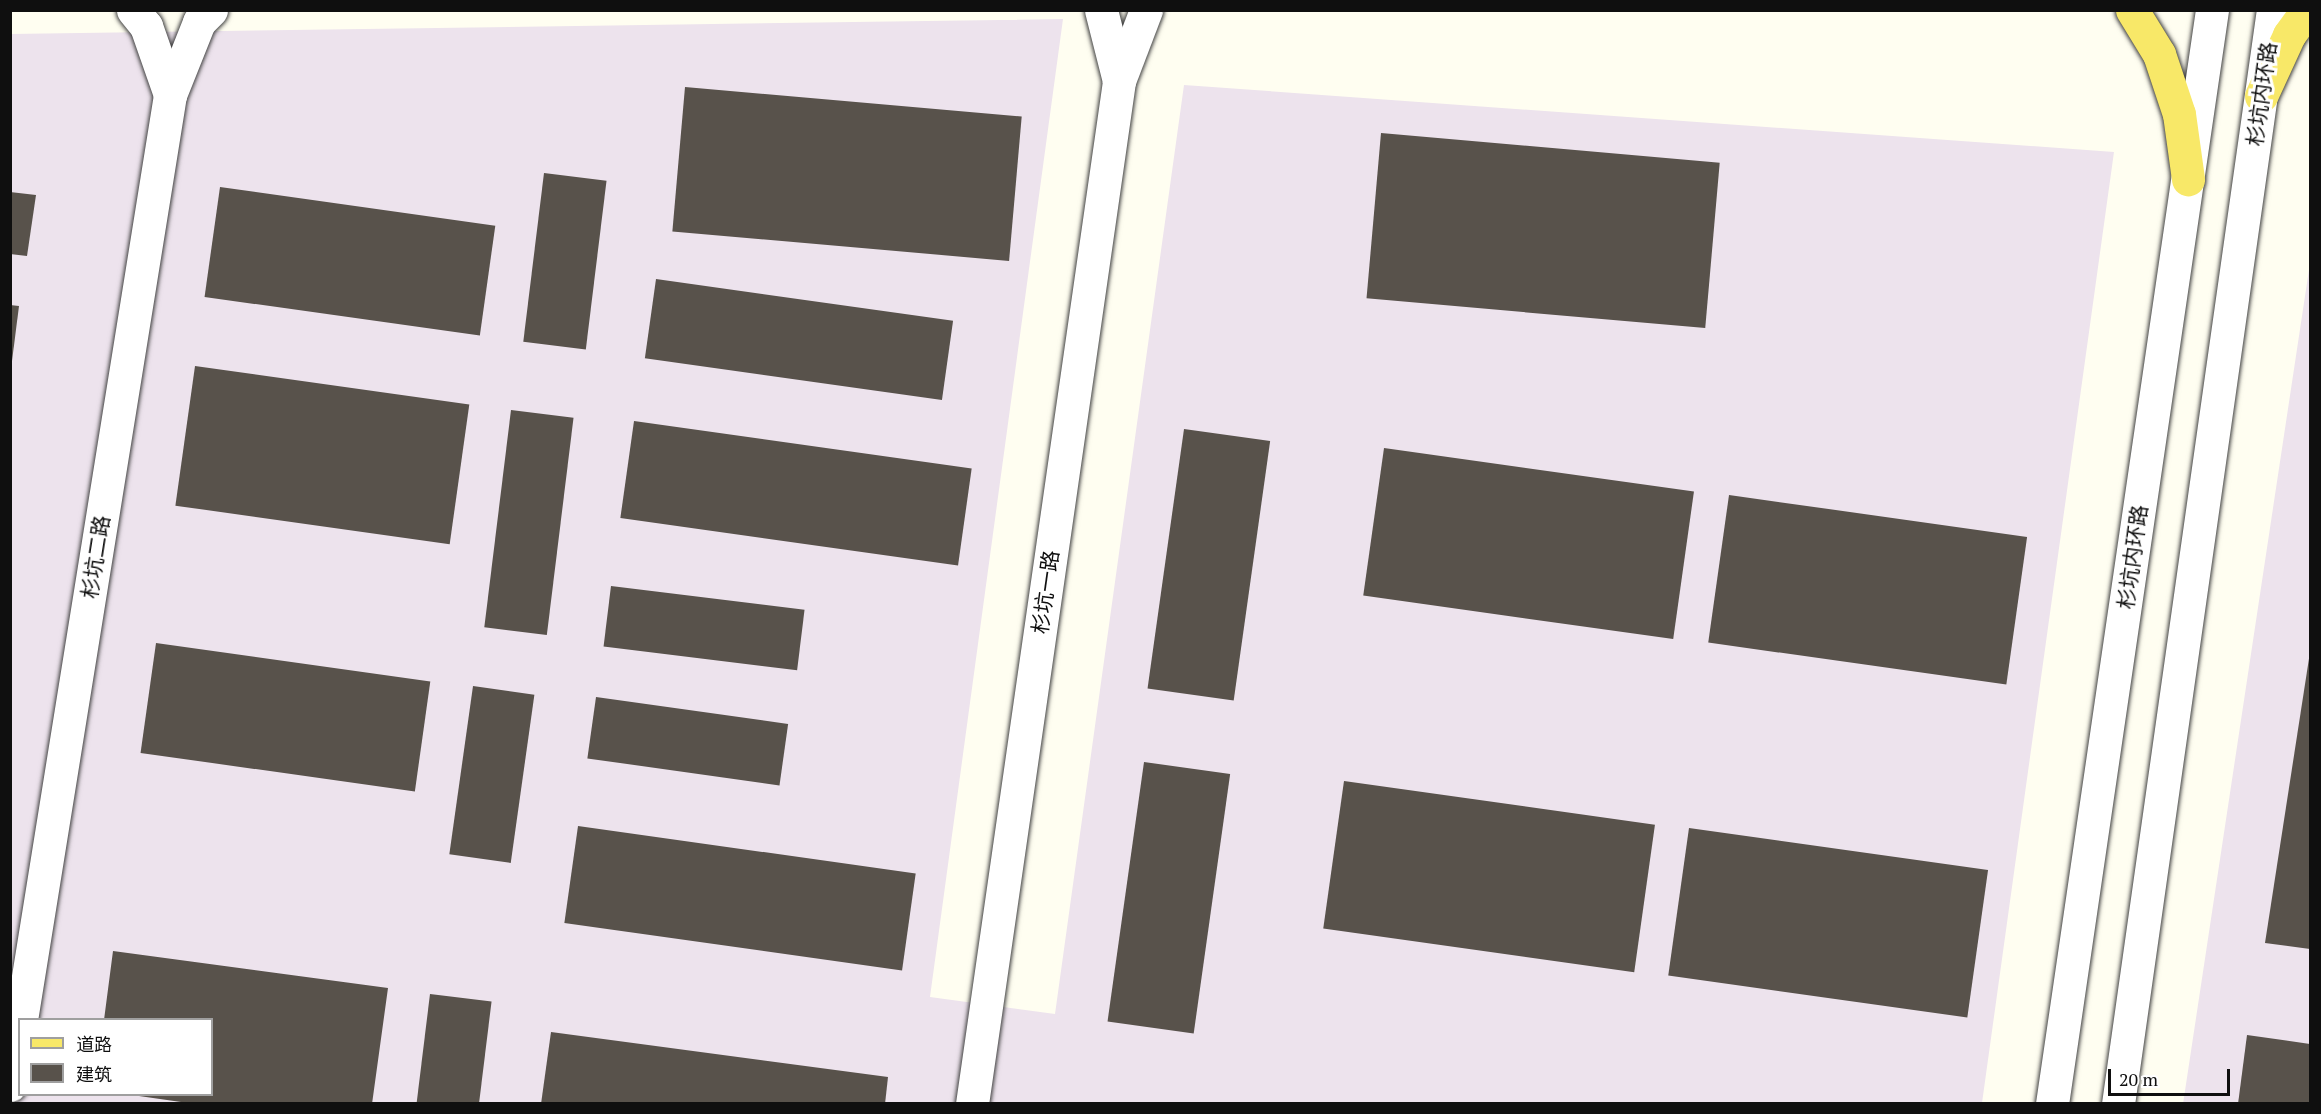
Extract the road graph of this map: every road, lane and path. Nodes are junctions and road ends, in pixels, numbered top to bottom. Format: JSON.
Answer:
{"nodes":[{"id":1,"x":133,"y":10,"type":"edge"},
{"id":2,"x":211,"y":10,"type":"edge"},
{"id":3,"x":1101,"y":10,"type":"edge"},
{"id":4,"x":1146,"y":10,"type":"edge"},
{"id":5,"x":2132,"y":10,"type":"edge"},
{"id":6,"x":2212,"y":10,"type":"edge"},
{"id":7,"x":2273,"y":10,"type":"edge"},
{"id":8,"x":2307,"y":10,"type":"edge"},
{"id":9,"x":1119,"y":81,"type":"junction"},
{"id":10,"x":170,"y":95,"type":"junction"},
{"id":11,"x":2261,"y":96,"type":"junction"},
{"id":12,"x":2188,"y":179,"type":"junction"},
{"id":13,"x":21,"y":1018,"type":"edge"},
{"id":14,"x":18,"y":1040,"type":"edge"},
{"id":15,"x":10,"y":1085,"type":"edge"},
{"id":16,"x":972,"y":1104,"type":"edge"},
{"id":17,"x":2052,"y":1104,"type":"edge"},
{"id":18,"x":2118,"y":1104,"type":"edge"}],
"edges":[{"from":1,"to":10,"type":"street"},
{"from":2,"to":10,"type":"street","name":"杉坑二路"},
{"from":3,"to":9,"type":"street"},
{"from":4,"to":9,"type":"street"},
{"from":5,"to":12,"type":"main road"},
{"from":6,"to":12,"type":"street","name":"杉坑内环路"},
{"from":7,"to":11,"type":"street","name":"杉坑内环路"},
{"from":8,"to":11,"type":"main road"},
{"from":9,"to":16,"type":"street","name":"杉坑一路"},
{"from":10,"to":13,"type":"street","name":"杉坑二路"},
{"from":11,"to":18,"type":"street","name":"杉坑内环路"},
{"from":12,"to":17,"type":"street","name":"杉坑内环路"},
{"from":14,"to":15,"type":"street"}]}
